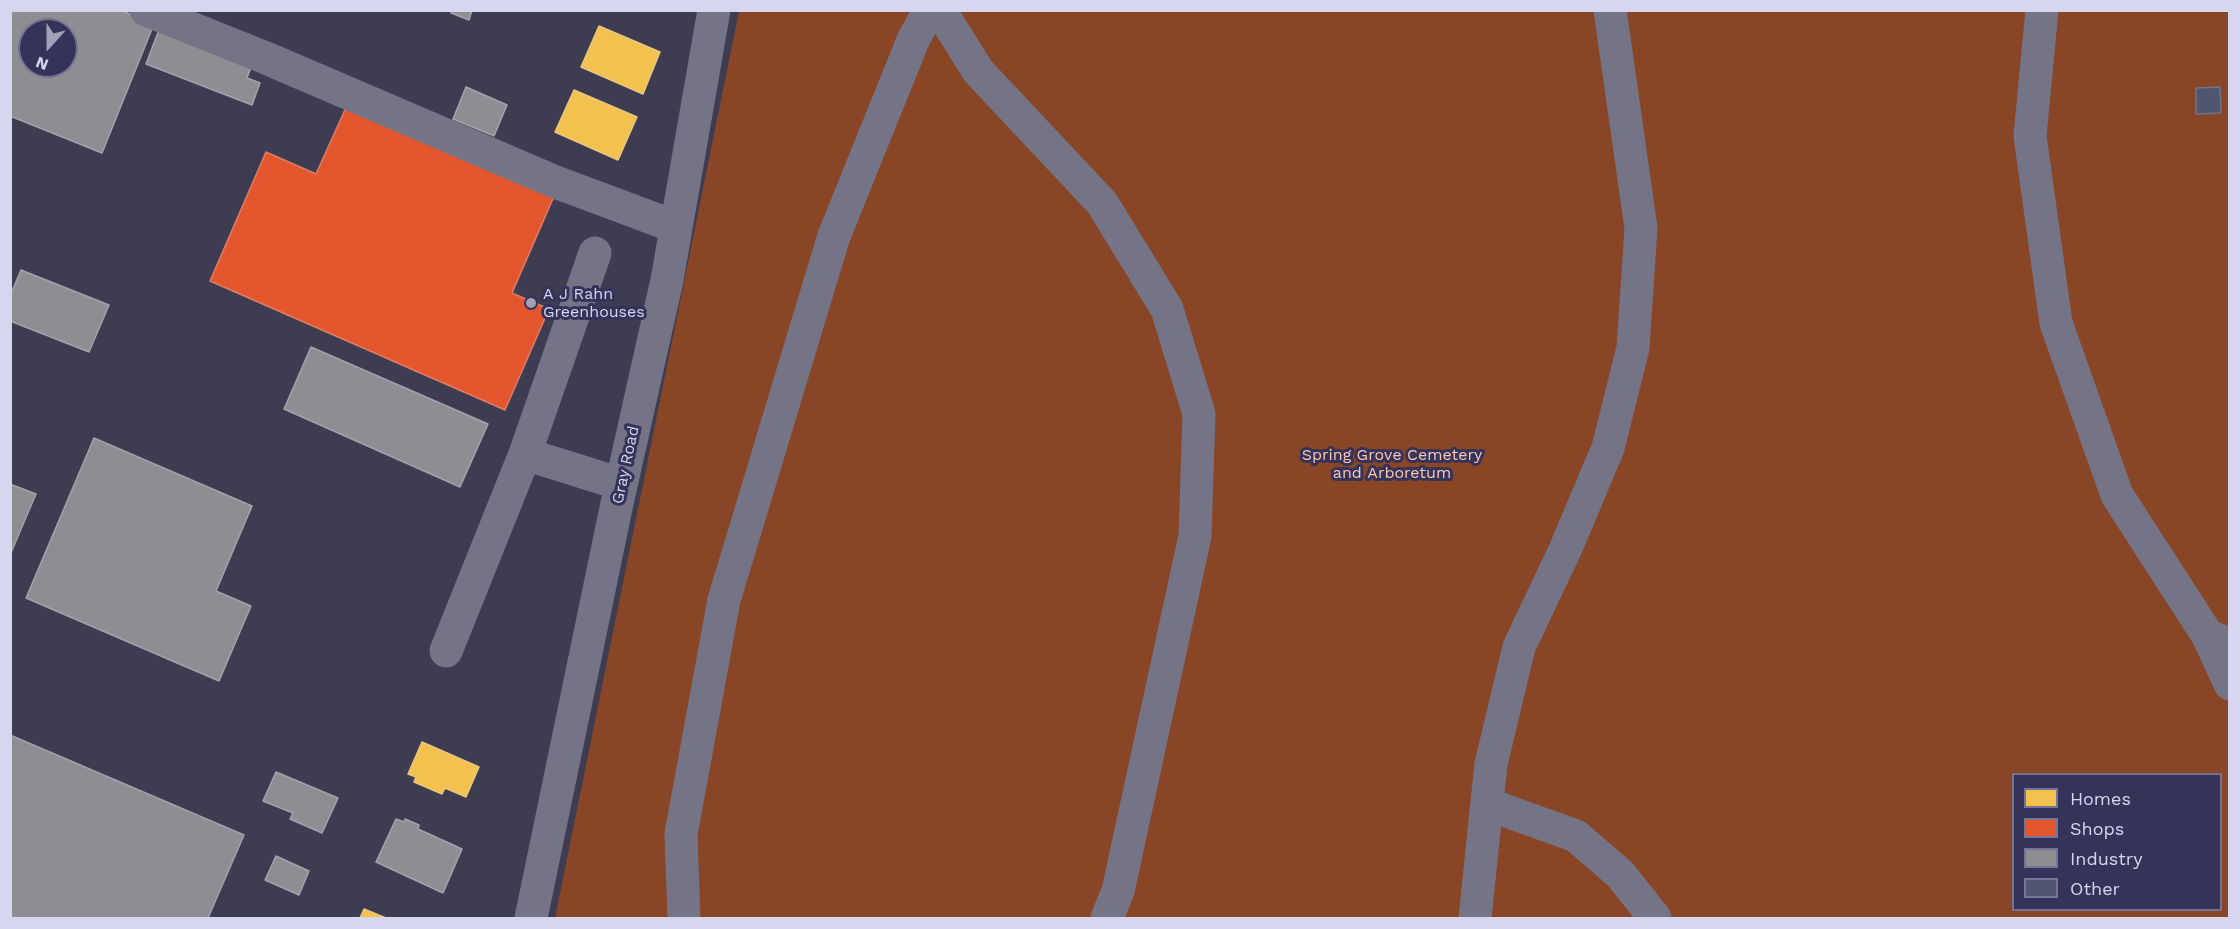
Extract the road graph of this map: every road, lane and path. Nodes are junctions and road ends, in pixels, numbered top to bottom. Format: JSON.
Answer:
{"nodes":[{"id":1,"x":146,"y":10,"type":"edge"},
{"id":2,"x":714,"y":10,"type":"edge"},
{"id":3,"x":930,"y":10,"type":"edge"},
{"id":4,"x":940,"y":10,"type":"edge"},
{"id":5,"x":1610,"y":10,"type":"edge"},
{"id":6,"x":2042,"y":10,"type":"edge"},
{"id":7,"x":676,"y":227,"type":"junction"},
{"id":8,"x":595,"y":253,"type":"dead end"},
{"id":9,"x":525,"y":454,"type":"junction"},
{"id":10,"x":621,"y":484,"type":"junction"},
{"id":11,"x":2219,"y":640,"type":"edge"},
{"id":12,"x":446,"y":651,"type":"dead end"},
{"id":13,"x":2229,"y":684,"type":"edge"},
{"id":14,"x":1487,"y":804,"type":"junction"},
{"id":15,"x":531,"y":918,"type":"edge"},
{"id":16,"x":684,"y":918,"type":"edge"},
{"id":17,"x":1107,"y":918,"type":"edge"},
{"id":18,"x":1475,"y":918,"type":"edge"},
{"id":19,"x":1655,"y":918,"type":"edge"}],
"edges":[{"from":1,"to":7,"type":"street"},
{"from":2,"to":7,"type":"street","name":"Gray Road"},
{"from":3,"to":16,"type":"street"},
{"from":4,"to":17,"type":"street"},
{"from":5,"to":14,"type":"street"},
{"from":6,"to":11,"type":"street"},
{"from":7,"to":10,"type":"street","name":"Gray Road"},
{"from":8,"to":9,"type":"street"},
{"from":9,"to":10,"type":"street"},
{"from":9,"to":12,"type":"street"},
{"from":10,"to":15,"type":"street","name":"Gray Road"},
{"from":11,"to":13,"type":"street"},
{"from":14,"to":18,"type":"street"},
{"from":14,"to":19,"type":"street"}]}
